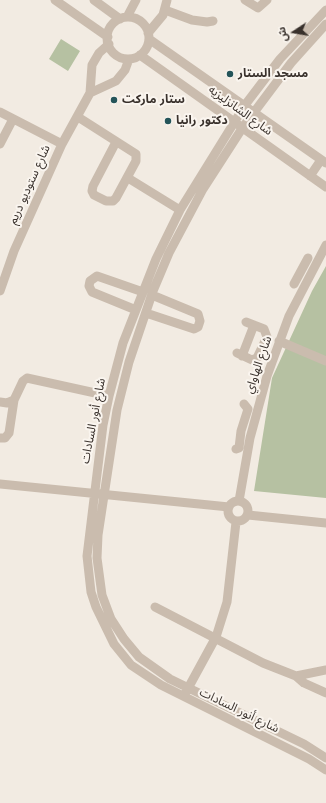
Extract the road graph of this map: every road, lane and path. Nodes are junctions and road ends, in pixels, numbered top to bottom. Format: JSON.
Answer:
{"nodes":[{"id":1,"x":55,"y":0,"type":"edge"},
{"id":2,"x":94,"y":0,"type":"edge"},
{"id":3,"x":136,"y":0,"type":"edge"},
{"id":4,"x":166,"y":0,"type":"edge"},
{"id":5,"x":246,"y":0,"type":"edge"},
{"id":6,"x":267,"y":0,"type":"edge"},
{"id":7,"x":165,"y":10,"type":"junction"},
{"id":8,"x":326,"y":10,"type":"edge"},
{"id":9,"x":124,"y":18,"type":"junction"},
{"id":10,"x":213,"y":21,"type":"dead end"},
{"id":11,"x":326,"y":24,"type":"edge"},
{"id":12,"x":149,"y":36,"type":"junction"},
{"id":13,"x":108,"y":40,"type":"junction"},
{"id":14,"x":140,"y":55,"type":"junction"},
{"id":15,"x":129,"y":59,"type":"junction"},
{"id":16,"x":90,"y":93,"type":"junction"},
{"id":17,"x":245,"y":106,"type":"junction"},
{"id":18,"x":0,"y":112,"type":"edge"},
{"id":19,"x":254,"y":112,"type":"junction"},
{"id":20,"x":78,"y":117,"type":"junction"},
{"id":21,"x":13,"y":119,"type":"junction"},
{"id":22,"x":235,"y":122,"type":"junction"},
{"id":23,"x":243,"y":128,"type":"junction"},
{"id":24,"x":116,"y":142,"type":"junction"},
{"id":25,"x":0,"y":144,"type":"edge"},
{"id":26,"x":62,"y":144,"type":"junction"},
{"id":27,"x":324,"y":162,"type":"edge"},
{"id":28,"x":310,"y":176,"type":"junction"},
{"id":29,"x":128,"y":178,"type":"junction"},
{"id":30,"x":326,"y":187,"type":"edge"},
{"id":31,"x":180,"y":210,"type":"junction"},
{"id":32,"x":326,"y":245,"type":"edge"},
{"id":33,"x":308,"y":258,"type":"dead end"},
{"id":34,"x":303,"y":276,"type":"junction"},
{"id":35,"x":0,"y":291,"type":"edge"},
{"id":36,"x":143,"y":292,"type":"junction"},
{"id":37,"x":152,"y":295,"type":"junction"},
{"id":38,"x":136,"y":310,"type":"junction"},
{"id":39,"x":146,"y":313,"type":"junction"},
{"id":40,"x":279,"y":341,"type":"junction"},
{"id":41,"x":264,"y":347,"type":"junction"},
{"id":42,"x":276,"y":351,"type":"junction"},
{"id":43,"x":326,"y":361,"type":"edge"},
{"id":44,"x":109,"y":396,"type":"junction"},
{"id":45,"x":14,"y":400,"type":"junction"},
{"id":46,"x":0,"y":402,"type":"edge"},
{"id":47,"x":244,"y":404,"type":"dead end"},
{"id":48,"x":242,"y":427,"type":"junction"},
{"id":49,"x":252,"y":428,"type":"junction"},
{"id":50,"x":0,"y":438,"type":"edge"},
{"id":51,"x":236,"y":449,"type":"dead end"},
{"id":52,"x":0,"y":484,"type":"edge"},
{"id":53,"x":0,"y":489,"type":"edge"},
{"id":54,"x":93,"y":496,"type":"junction"},
{"id":55,"x":104,"y":496,"type":"junction"},
{"id":56,"x":239,"y":501,"type":"junction"},
{"id":57,"x":228,"y":510,"type":"junction"},
{"id":58,"x":248,"y":512,"type":"junction"},
{"id":59,"x":326,"y":518,"type":"edge"},
{"id":60,"x":236,"y":522,"type":"junction"},
{"id":61,"x":326,"y":523,"type":"edge"},
{"id":62,"x":155,"y":607,"type":"dead end"},
{"id":63,"x":119,"y":631,"type":"junction"},
{"id":64,"x":110,"y":636,"type":"junction"},
{"id":65,"x":216,"y":637,"type":"junction"},
{"id":66,"x":326,"y":670,"type":"edge"},
{"id":67,"x":296,"y":676,"type":"junction"},
{"id":68,"x":188,"y":687,"type":"junction"},
{"id":69,"x":326,"y":693,"type":"edge"},
{"id":70,"x":184,"y":697,"type":"junction"},
{"id":71,"x":326,"y":758,"type":"edge"},
{"id":72,"x":326,"y":770,"type":"edge"}],
"edges":[{"from":1,"to":13,"type":"street"},
{"from":2,"to":9,"type":"street"},
{"from":3,"to":9,"type":"street"},
{"from":4,"to":7,"type":"street"},
{"from":5,"to":6,"type":"street"},
{"from":7,"to":10,"type":"street"},
{"from":7,"to":12,"type":"street"},
{"from":8,"to":17,"type":"street","name":"شارع أنور السادات"},
{"from":9,"to":12,"type":"street"},
{"from":9,"to":13,"type":"street"},
{"from":11,"to":19,"type":"street","name":"شارع أنور السادات"},
{"from":12,"to":14,"type":"street"},
{"from":12,"to":17,"type":"street","name":"شارع الشانزليزيه"},
{"from":13,"to":15,"type":"street"},
{"from":13,"to":16,"type":"street","name":"شارع ستوديو دريم"},
{"from":14,"to":15,"type":"street"},
{"from":14,"to":22,"type":"street","name":"شارع الشانزليزيه"},
{"from":15,"to":16,"type":"street"},
{"from":16,"to":20,"type":"street","name":"شارع ستوديو دريم"},
{"from":17,"to":19,"type":"street","name":"شارع الشانزليزيه"},
{"from":17,"to":22,"type":"street","name":"شارع أنور السادات"},
{"from":18,"to":21,"type":"street"},
{"from":19,"to":23,"type":"street","name":"شارع أنور السادات"},
{"from":19,"to":27,"type":"street","name":"شارع الشانزليزيه"},
{"from":20,"to":24,"type":"street"},
{"from":20,"to":26,"type":"street","name":"شارع ستوديو دريم"},
{"from":21,"to":25,"type":"street"},
{"from":21,"to":26,"type":"street"},
{"from":22,"to":23,"type":"street","name":"شارع الشانزليزيه"},
{"from":22,"to":31,"type":"street","name":"شارع أنور السادات"},
{"from":23,"to":28,"type":"street","name":"شارع الشانزليزيه"},
{"from":23,"to":37,"type":"street","name":"شارع أنور السادات"},
{"from":24,"to":29,"type":"street"},
{"from":24,"to":29,"type":"street"},
{"from":26,"to":35,"type":"street","name":"شارع ستوديو دريم"},
{"from":27,"to":28,"type":"street"},
{"from":28,"to":30,"type":"street","name":"شارع الشانزليزيه"},
{"from":29,"to":31,"type":"street"},
{"from":31,"to":36,"type":"street","name":"شارع أنور السادات"},
{"from":32,"to":34,"type":"street","name":"شارع الهاواي"},
{"from":33,"to":34,"type":"street"},
{"from":34,"to":40,"type":"street","name":"شارع الهاواي"},
{"from":36,"to":38,"type":"street","name":"شارع أنور السادات"},
{"from":36,"to":38,"type":"street"},
{"from":37,"to":39,"type":"street","name":"شارع أنور السادات"},
{"from":37,"to":39,"type":"street"},
{"from":38,"to":44,"type":"street","name":"شارع أنور السادات"},
{"from":39,"to":55,"type":"street","name":"شارع أنور السادات"},
{"from":40,"to":42,"type":"street","name":"شارع الهاواي"},
{"from":40,"to":43,"type":"street"},
{"from":41,"to":41,"type":"street"},
{"from":41,"to":42,"type":"street"},
{"from":42,"to":49,"type":"street","name":"شارع الهاواي"},
{"from":44,"to":45,"type":"street"},
{"from":44,"to":54,"type":"street","name":"شارع أنور السادات"},
{"from":45,"to":46,"type":"street"},
{"from":45,"to":50,"type":"street"},
{"from":47,"to":48,"type":"street"},
{"from":48,"to":49,"type":"street"},
{"from":48,"to":51,"type":"street"},
{"from":49,"to":56,"type":"street","name":"شارع الهاواي"},
{"from":52,"to":54,"type":"street"},
{"from":53,"to":54,"type":"street"},
{"from":54,"to":55,"type":"street"},
{"from":54,"to":64,"type":"street","name":"شارع أنور السادات"},
{"from":55,"to":57,"type":"street"},
{"from":55,"to":63,"type":"street","name":"شارع أنور السادات"},
{"from":56,"to":57,"type":"street"},
{"from":56,"to":58,"type":"street"},
{"from":57,"to":60,"type":"street"},
{"from":58,"to":59,"type":"street"},
{"from":58,"to":60,"type":"street"},
{"from":58,"to":61,"type":"street"},
{"from":60,"to":65,"type":"street"},
{"from":62,"to":65,"type":"street"},
{"from":63,"to":64,"type":"street"},
{"from":63,"to":68,"type":"street","name":"شارع أنور السادات"},
{"from":64,"to":70,"type":"street","name":"شارع أنور السادات"},
{"from":65,"to":67,"type":"street"},
{"from":65,"to":68,"type":"street"},
{"from":66,"to":67,"type":"street"},
{"from":67,"to":69,"type":"street"},
{"from":68,"to":70,"type":"street"},
{"from":68,"to":71,"type":"street","name":"شارع أنور السادات"},
{"from":70,"to":72,"type":"street","name":"شارع أنور السادات"}]}
